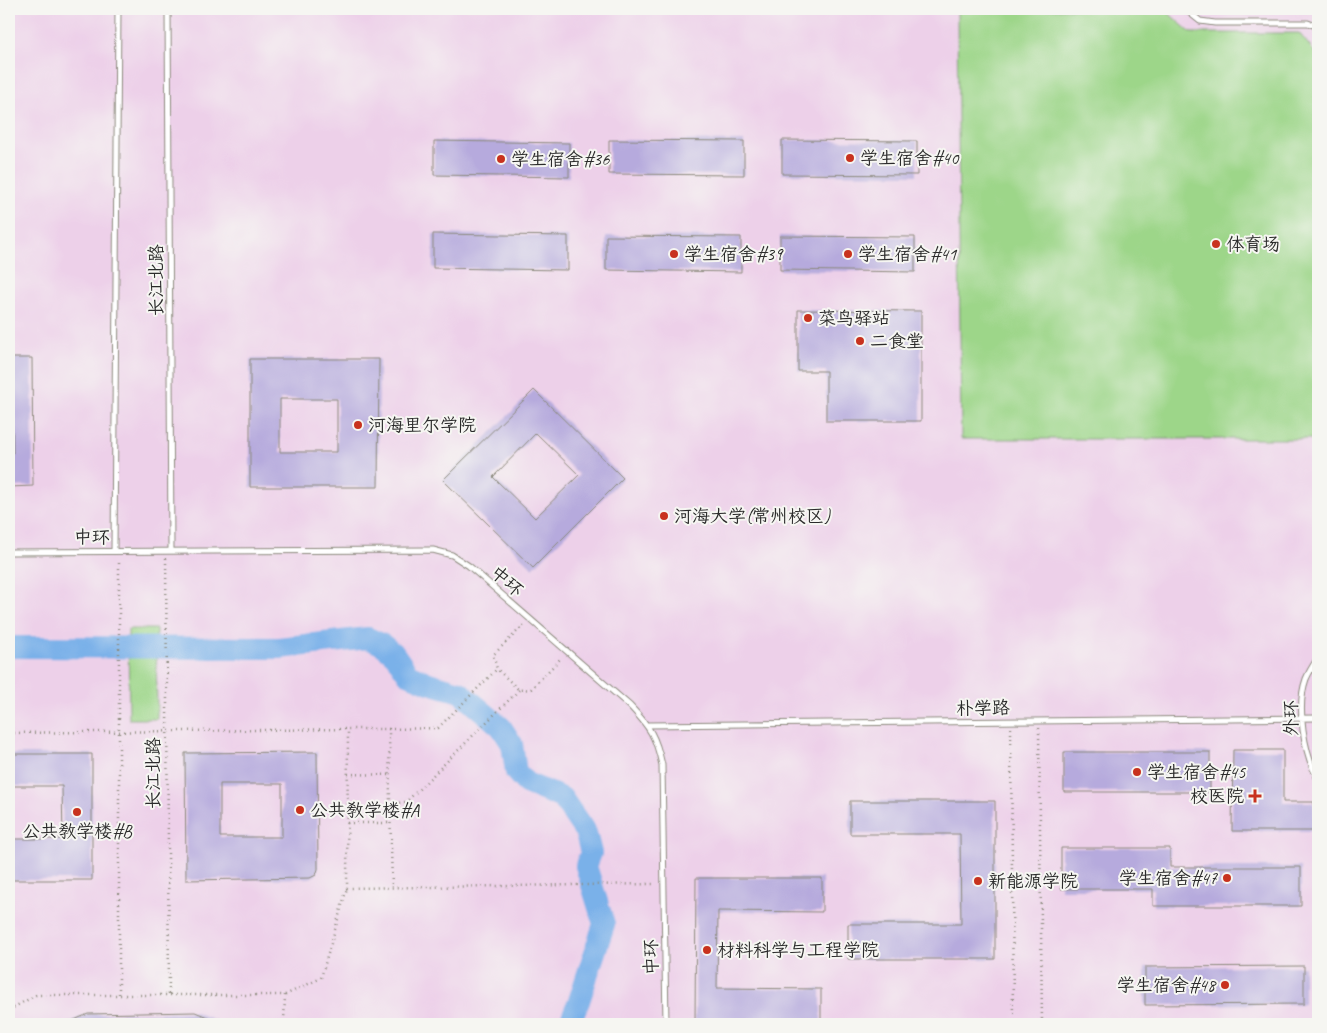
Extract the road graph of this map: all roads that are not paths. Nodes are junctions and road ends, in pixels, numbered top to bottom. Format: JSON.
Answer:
{"nodes":[{"id":1,"x":118,"y":9,"type":"edge"},
{"id":2,"x":168,"y":9,"type":"edge"},
{"id":3,"x":1185,"y":9,"type":"edge"},
{"id":4,"x":1318,"y":27,"type":"edge"},
{"id":5,"x":116,"y":551,"type":"junction"},
{"id":6,"x":9,"y":552,"type":"edge"},
{"id":7,"x":169,"y":552,"type":"junction"},
{"id":8,"x":1318,"y":658,"type":"edge"},
{"id":9,"x":1303,"y":718,"type":"junction"},
{"id":10,"x":1318,"y":718,"type":"edge"},
{"id":11,"x":648,"y":725,"type":"junction"},
{"id":12,"x":1318,"y":779,"type":"edge"},
{"id":13,"x":666,"y":1024,"type":"edge"}],
"edges":[{"from":1,"to":5,"type":"lane"},
{"from":2,"to":7,"type":"lane","name":"长江北路"},
{"from":3,"to":4,"type":"lane"},
{"from":5,"to":6,"type":"lane","name":"中环"},
{"from":5,"to":7,"type":"lane","name":"中环"},
{"from":7,"to":11,"type":"lane","name":"中环"},
{"from":8,"to":9,"type":"lane","name":"外环"},
{"from":9,"to":10,"type":"lane","name":"朴学路"},
{"from":9,"to":11,"type":"lane","name":"朴学路"},
{"from":9,"to":12,"type":"lane","name":"外环"},
{"from":11,"to":13,"type":"lane","name":"中环"}]}
